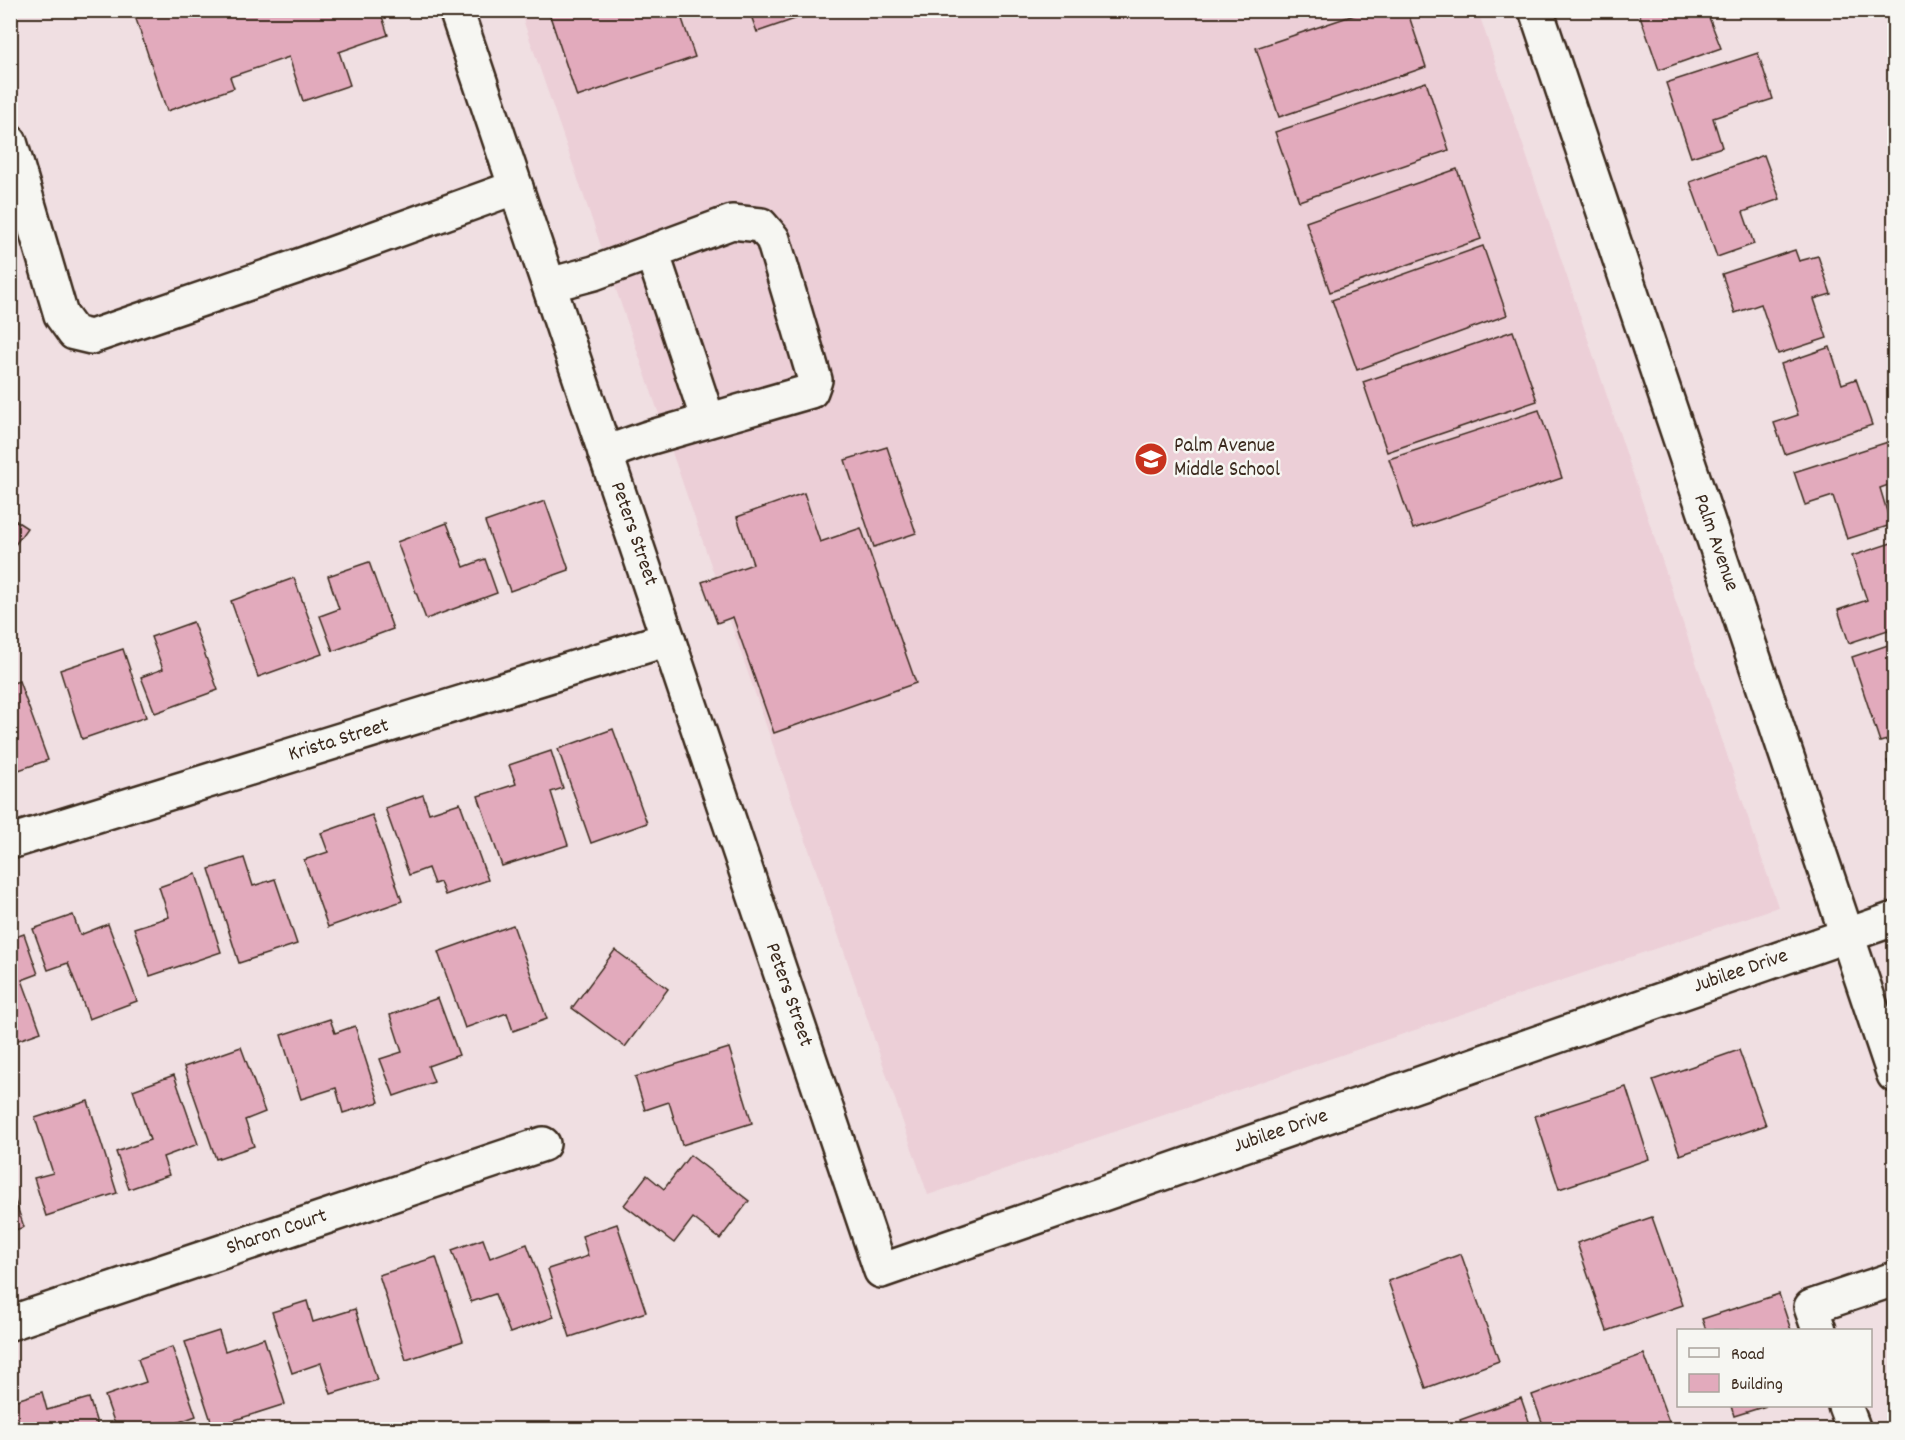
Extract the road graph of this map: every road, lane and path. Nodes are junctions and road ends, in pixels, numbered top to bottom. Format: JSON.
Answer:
{"nodes":[{"id":1,"x":456,"y":10,"type":"edge"},
{"id":2,"x":1536,"y":10,"type":"edge"},
{"id":3,"x":10,"y":142,"type":"edge"},
{"id":4,"x":516,"y":187,"type":"junction"},
{"id":5,"x":652,"y":252,"type":"junction"},
{"id":6,"x":549,"y":285,"type":"junction"},
{"id":7,"x":708,"y":420,"type":"junction"},
{"id":8,"x":605,"y":453,"type":"junction"},
{"id":9,"x":668,"y":639,"type":"junction"},
{"id":10,"x":10,"y":842,"type":"edge"},
{"id":11,"x":1894,"y":919,"type":"edge"},
{"id":12,"x":1848,"y":935,"type":"junction"},
{"id":13,"x":809,"y":1058,"type":"joint"},
{"id":14,"x":1894,"y":1075,"type":"edge"},
{"id":15,"x":543,"y":1143,"type":"dead end"},
{"id":16,"x":1894,"y":1279,"type":"edge"},
{"id":17,"x":10,"y":1323,"type":"edge"},
{"id":18,"x":1819,"y":1329,"type":"edge"},
{"id":19,"x":1845,"y":1407,"type":"edge"},
{"id":20,"x":1854,"y":1430,"type":"edge"}],
"edges":[{"from":1,"to":4,"type":"street","name":"Peters Street"},
{"from":2,"to":12,"type":"street","name":"Palm Avenue"},
{"from":3,"to":4,"type":"street"},
{"from":4,"to":6,"type":"street","name":"Peters Street"},
{"from":5,"to":6,"type":"street"},
{"from":5,"to":7,"type":"street"},
{"from":5,"to":7,"type":"street"},
{"from":6,"to":8,"type":"street","name":"Peters Street"},
{"from":7,"to":8,"type":"street"},
{"from":8,"to":9,"type":"street","name":"Peters Street"},
{"from":9,"to":10,"type":"street","name":"Krista Street"},
{"from":9,"to":13,"type":"street","name":"Peters Street"},
{"from":11,"to":12,"type":"street","name":"Jubilee Drive"},
{"from":12,"to":13,"type":"street","name":"Jubilee Drive"},
{"from":12,"to":14,"type":"street","name":"Palm Avenue"},
{"from":15,"to":17,"type":"street","name":"Sharon Court"},
{"from":16,"to":18,"type":"street"},
{"from":19,"to":20,"type":"street"}]}
